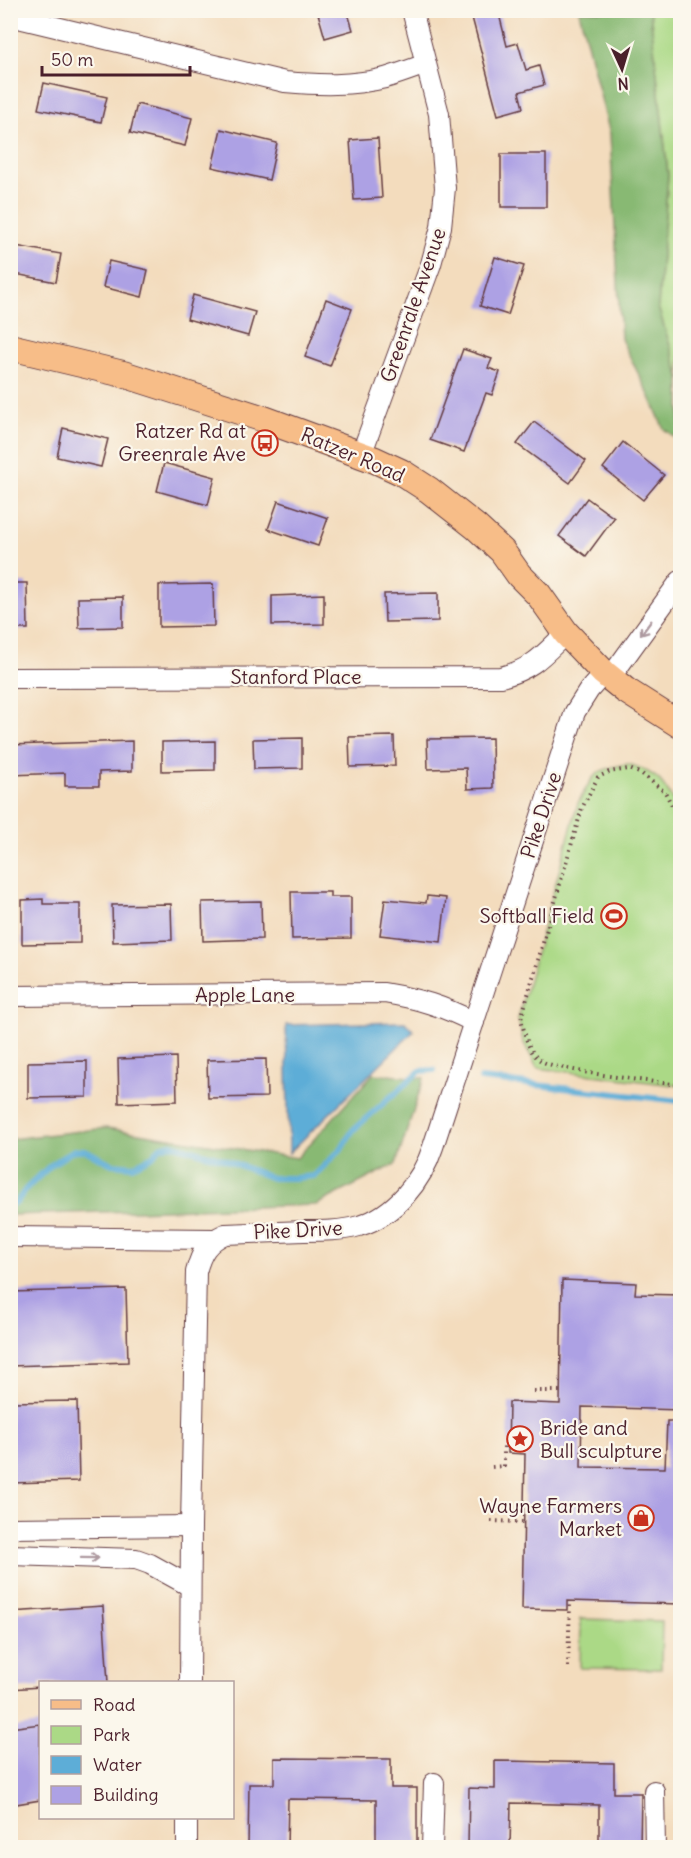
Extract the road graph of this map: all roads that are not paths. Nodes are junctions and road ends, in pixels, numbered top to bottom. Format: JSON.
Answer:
{"nodes":[{"id":1,"x":411,"y":10,"type":"edge"},
{"id":2,"x":10,"y":16,"type":"edge"},
{"id":3,"x":36,"y":16,"type":"edge"},
{"id":4,"x":426,"y":64,"type":"junction"},
{"id":5,"x":10,"y":347,"type":"edge"},
{"id":6,"x":361,"y":455,"type":"junction"},
{"id":7,"x":681,"y":580,"type":"edge"},
{"id":8,"x":566,"y":633,"type":"junction"},
{"id":9,"x":607,"y":676,"type":"junction"},
{"id":10,"x":10,"y":678,"type":"edge"},
{"id":11,"x":681,"y":725,"type":"edge"},
{"id":12,"x":10,"y":996,"type":"edge"},
{"id":13,"x":474,"y":1022,"type":"junction"},
{"id":14,"x":10,"y":1237,"type":"edge"},
{"id":15,"x":214,"y":1239,"type":"junction"},
{"id":16,"x":191,"y":1526,"type":"junction"},
{"id":17,"x":10,"y":1528,"type":"edge"},
{"id":18,"x":58,"y":1528,"type":"junction"},
{"id":19,"x":10,"y":1555,"type":"edge"},
{"id":20,"x":60,"y":1558,"type":"junction"},
{"id":21,"x":190,"y":1586,"type":"junction"},
{"id":22,"x":190,"y":1681,"type":"edge"},
{"id":23,"x":434,"y":1783,"type":"dead end"},
{"id":24,"x":654,"y":1791,"type":"dead end"},
{"id":25,"x":187,"y":1819,"type":"edge"},
{"id":26,"x":187,"y":1848,"type":"edge"},
{"id":27,"x":432,"y":1848,"type":"edge"},
{"id":28,"x":655,"y":1848,"type":"edge"}],
"edges":[{"from":1,"to":4,"type":"street","name":"Greenrale Avenue"},
{"from":2,"to":3,"type":"street"},
{"from":3,"to":4,"type":"street"},
{"from":4,"to":6,"type":"street","name":"Greenrale Avenue"},
{"from":5,"to":6,"type":"main road","name":"Ratzer Road"},
{"from":6,"to":8,"type":"main road","name":"Ratzer Road"},
{"from":7,"to":9,"type":"street","name":"Pike Drive","one_way":true},
{"from":8,"to":9,"type":"main road","name":"Ratzer Road"},
{"from":8,"to":10,"type":"street","name":"Stanford Place"},
{"from":9,"to":11,"type":"main road","name":"Ratzer Road"},
{"from":9,"to":13,"type":"street","name":"Pike Drive"},
{"from":12,"to":13,"type":"street","name":"Apple Lane"},
{"from":13,"to":15,"type":"street","name":"Pike Drive"},
{"from":14,"to":15,"type":"street","name":"Pike Drive"},
{"from":15,"to":16,"type":"street"},
{"from":16,"to":18,"type":"street"},
{"from":16,"to":21,"type":"street"},
{"from":17,"to":18,"type":"street"},
{"from":18,"to":20,"type":"street"},
{"from":19,"to":20,"type":"street"},
{"from":20,"to":21,"type":"street","one_way":true},
{"from":21,"to":22,"type":"street"},
{"from":23,"to":27,"type":"street"},
{"from":24,"to":28,"type":"street"},
{"from":25,"to":26,"type":"street"}]}
